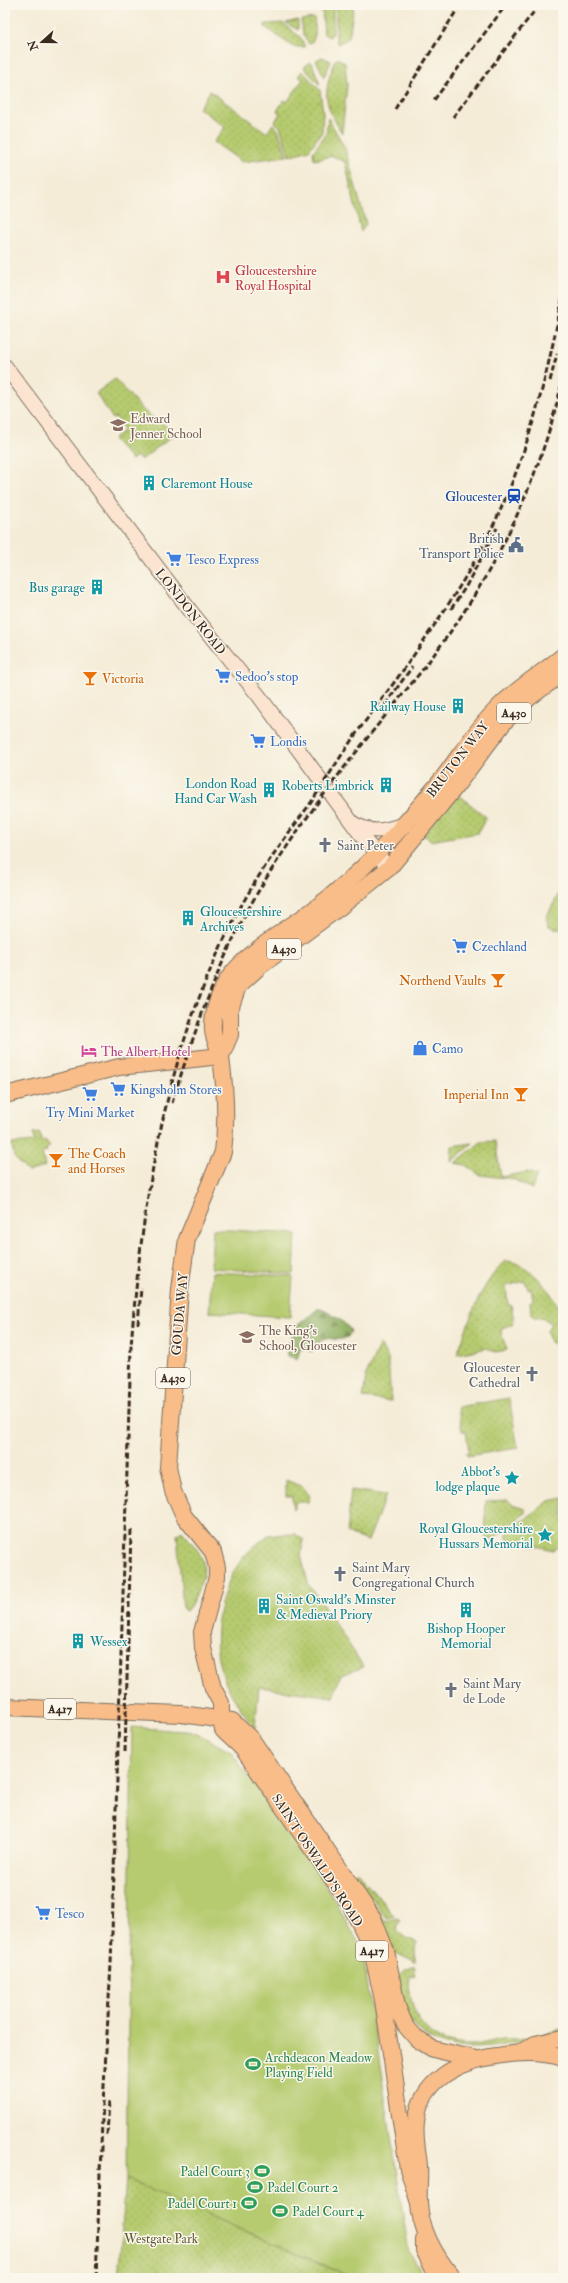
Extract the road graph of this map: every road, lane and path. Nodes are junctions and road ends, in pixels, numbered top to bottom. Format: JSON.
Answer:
{"nodes":[{"id":1,"x":5,"y":366,"type":"edge"},
{"id":2,"x":563,"y":656,"type":"edge"},
{"id":3,"x":563,"y":673,"type":"edge"},
{"id":4,"x":354,"y":824,"type":"junction"},
{"id":5,"x":406,"y":824,"type":"junction"},
{"id":6,"x":378,"y":855,"type":"junction"},
{"id":7,"x":389,"y":868,"type":"junction"},
{"id":8,"x":221,"y":1056,"type":"junction"},
{"id":9,"x":5,"y":1095,"type":"edge"},
{"id":10,"x":5,"y":1707,"type":"edge"},
{"id":11,"x":221,"y":1721,"type":"junction"},
{"id":12,"x":563,"y":2038,"type":"edge"},
{"id":13,"x":520,"y":2052,"type":"junction"},
{"id":14,"x":563,"y":2058,"type":"edge"},
{"id":15,"x":476,"y":2059,"type":"junction"},
{"id":16,"x":419,"y":2203,"type":"junction"},
{"id":17,"x":423,"y":2230,"type":"junction"},
{"id":18,"x":438,"y":2278,"type":"edge"},
{"id":19,"x":453,"y":2278,"type":"edge"}],
"edges":[{"from":1,"to":4,"type":"main road","name":"LONDON ROAD"},
{"from":2,"to":5,"type":"main road","name":"BRUTON WAY","number":"A430"},
{"from":3,"to":7,"type":"main road","name":"BRUTON WAY","number":"A430"},
{"from":4,"to":5,"type":"main road"},
{"from":4,"to":6,"type":"main road","name":"LONDON ROAD"},
{"from":5,"to":6,"type":"main road","name":"BRUTON WAY","number":"A430"},
{"from":6,"to":7,"type":"main road","name":"LONDON ROAD"},
{"from":6,"to":8,"type":"main road","number":"A430"},
{"from":7,"to":8,"type":"main road","number":"A430"},
{"from":8,"to":9,"type":"main road"},
{"from":8,"to":11,"type":"main road","name":"GOUDA WAY","number":"A430"},
{"from":10,"to":11,"type":"main road","name":"SAINT OSWALD'S ROAD","number":"A417"},
{"from":11,"to":15,"type":"main road","name":"SAINT OSWALD'S ROAD","number":"A417"},
{"from":11,"to":16,"type":"main road","name":"SAINT OSWALD'S ROAD","number":"A417"},
{"from":12,"to":13,"type":"main road"},
{"from":13,"to":14,"type":"main road","number":"A417"},
{"from":13,"to":15,"type":"main road","number":"A417"},
{"from":15,"to":16,"type":"main road","number":"A417"},
{"from":16,"to":17,"type":"main road","number":"A417"},
{"from":17,"to":18,"type":"main road","number":"A417"},
{"from":17,"to":19,"type":"main road","number":"A417"}]}
